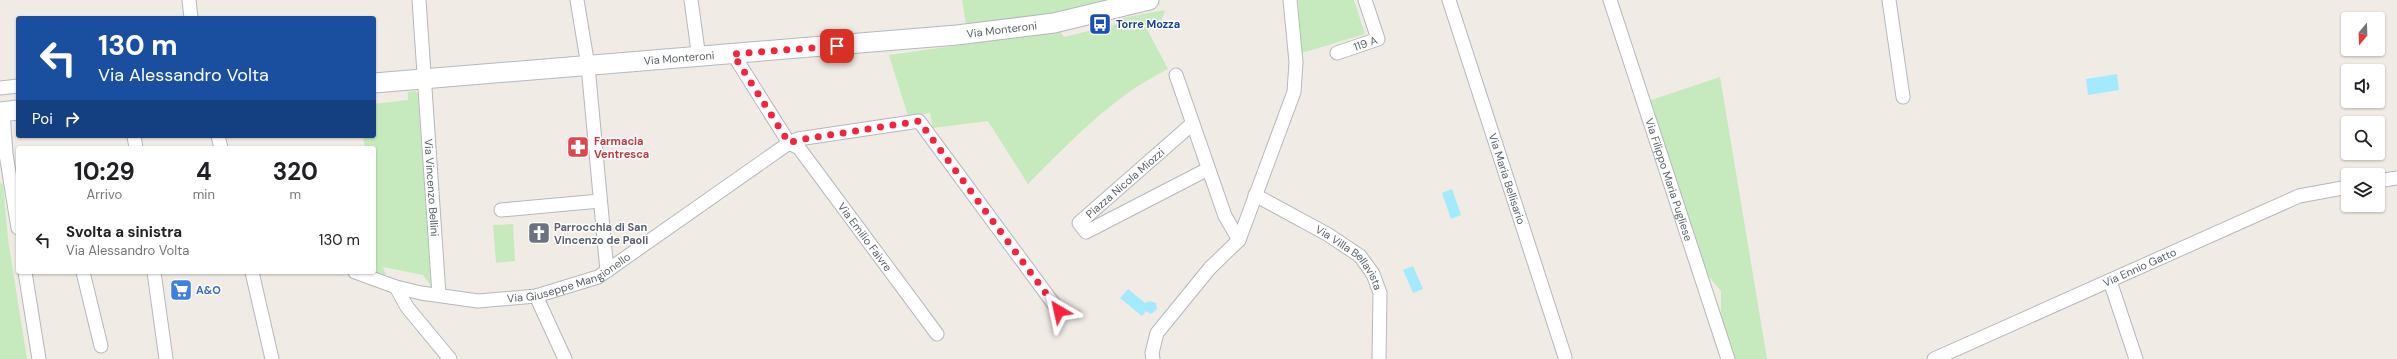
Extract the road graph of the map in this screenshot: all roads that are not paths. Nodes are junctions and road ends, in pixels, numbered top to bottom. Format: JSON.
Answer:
{"nodes":[{"id":1,"x":189,"y":0,"type":"edge"},
{"id":2,"x":419,"y":0,"type":"edge"},
{"id":3,"x":577,"y":0,"type":"edge"},
{"id":4,"x":691,"y":0,"type":"edge"},
{"id":5,"x":1149,"y":0,"type":"edge"},
{"id":6,"x":1290,"y":0,"type":"edge"},
{"id":7,"x":1365,"y":0,"type":"edge"},
{"id":8,"x":1450,"y":0,"type":"edge"},
{"id":9,"x":1610,"y":0,"type":"edge"},
{"id":10,"x":1889,"y":0,"type":"edge"},
{"id":11,"x":191,"y":16,"type":"edge"},
{"id":12,"x":1337,"y":53,"type":"dead end"},
{"id":13,"x":733,"y":54,"type":"junction"},
{"id":14,"x":699,"y":58,"type":"junction"},
{"id":15,"x":588,"y":66,"type":"junction"},
{"id":16,"x":1176,"y":75,"type":"dead end"},
{"id":17,"x":426,"y":79,"type":"junction"},
{"id":18,"x":376,"y":83,"type":"edge"},
{"id":19,"x":16,"y":86,"type":"edge"},
{"id":20,"x":0,"y":88,"type":"edge"},
{"id":21,"x":1903,"y":97,"type":"dead end"},
{"id":22,"x":7,"y":111,"type":"edge"},
{"id":23,"x":1192,"y":124,"type":"junction"},
{"id":24,"x":789,"y":143,"type":"junction"},
{"id":25,"x":1208,"y":169,"type":"junction"},
{"id":26,"x":2397,"y":178,"type":"edge"},
{"id":27,"x":2385,"y":180,"type":"edge"},
{"id":28,"x":2341,"y":188,"type":"edge"},
{"id":29,"x":1255,"y":195,"type":"junction"},
{"id":30,"x":600,"y":201,"type":"junction"},
{"id":31,"x":501,"y":210,"type":"dead end"},
{"id":32,"x":16,"y":216,"type":"edge"},
{"id":33,"x":1239,"y":240,"type":"junction"},
{"id":34,"x":607,"y":271,"type":"junction"},
{"id":35,"x":25,"y":274,"type":"edge"},
{"id":36,"x":83,"y":274,"type":"edge"},
{"id":37,"x":154,"y":274,"type":"edge"},
{"id":38,"x":252,"y":274,"type":"edge"},
{"id":39,"x":360,"y":274,"type":"edge"},
{"id":40,"x":2110,"y":281,"type":"junction"},
{"id":41,"x":396,"y":287,"type":"junction"},
{"id":42,"x":439,"y":295,"type":"junction"},
{"id":43,"x":536,"y":296,"type":"junction"},
{"id":44,"x":1059,"y":311,"type":"dead end"},
{"id":45,"x":937,"y":334,"type":"dead end"},
{"id":46,"x":101,"y":346,"type":"dead end"},
{"id":47,"x":1565,"y":357,"type":"dead end"},
{"id":48,"x":39,"y":359,"type":"edge"},
{"id":49,"x":166,"y":359,"type":"edge"},
{"id":50,"x":272,"y":359,"type":"edge"},
{"id":51,"x":450,"y":359,"type":"edge"},
{"id":52,"x":565,"y":359,"type":"edge"},
{"id":53,"x":1152,"y":359,"type":"edge"},
{"id":54,"x":1380,"y":359,"type":"edge"},
{"id":55,"x":1728,"y":359,"type":"edge"},
{"id":56,"x":1934,"y":359,"type":"edge"},
{"id":57,"x":2136,"y":359,"type":"edge"}],
"edges":[{"from":1,"to":11,"type":"street"},
{"from":2,"to":17,"type":"street","name":"Via Vincenzo Bellini"},
{"from":3,"to":15,"type":"street"},
{"from":4,"to":14,"type":"street"},
{"from":5,"to":13,"type":"main road","name":"Via Monteroni"},
{"from":6,"to":29,"type":"street"},
{"from":7,"to":12,"type":"street","name":"119 A"},
{"from":8,"to":47,"type":"street","name":"Via Maria Bellisario"},
{"from":9,"to":55,"type":"street","name":"Via Filippo Maria Pugliese"},
{"from":10,"to":21,"type":"street"},
{"from":13,"to":14,"type":"main road","name":"Via Monteroni"},
{"from":13,"to":24,"type":"street"},
{"from":14,"to":15,"type":"main road","name":"Via Monteroni"},
{"from":15,"to":17,"type":"main road","name":"Via Monteroni"},
{"from":15,"to":30,"type":"street"},
{"from":16,"to":23,"type":"street"},
{"from":17,"to":18,"type":"main road","name":"Via Monteroni"},
{"from":17,"to":42,"type":"street","name":"Via Vincenzo Bellini"},
{"from":19,"to":20,"type":"street"},
{"from":22,"to":32,"type":"street"},
{"from":23,"to":25,"type":"street"},
{"from":23,"to":25,"type":"street","name":"Piazza Nicola Miozzi"},
{"from":24,"to":34,"type":"street","name":"Via Giuseppe Mangionello"},
{"from":24,"to":44,"type":"street"},
{"from":24,"to":45,"type":"street","name":"Via Emilio Faivre"},
{"from":25,"to":33,"type":"street"},
{"from":26,"to":27,"type":"street"},
{"from":28,"to":40,"type":"street","name":"Via Ennio Gatto"},
{"from":29,"to":33,"type":"street"},
{"from":29,"to":54,"type":"street","name":"Via Villa Bellavista"},
{"from":30,"to":31,"type":"street"},
{"from":30,"to":34,"type":"street"},
{"from":33,"to":53,"type":"street"},
{"from":34,"to":43,"type":"street","name":"Via Giuseppe Mangionello"},
{"from":35,"to":48,"type":"street"},
{"from":36,"to":46,"type":"street"},
{"from":37,"to":49,"type":"street"},
{"from":38,"to":50,"type":"street"},
{"from":39,"to":41,"type":"street","name":"Via Giuseppe Mangionello"},
{"from":40,"to":56,"type":"street","name":"Via Ennio Gatto"},
{"from":40,"to":57,"type":"street"},
{"from":41,"to":42,"type":"street","name":"Via Giuseppe Mangionello"},
{"from":41,"to":51,"type":"street"},
{"from":42,"to":43,"type":"street","name":"Via Giuseppe Mangionello"},
{"from":43,"to":52,"type":"street"}]}
